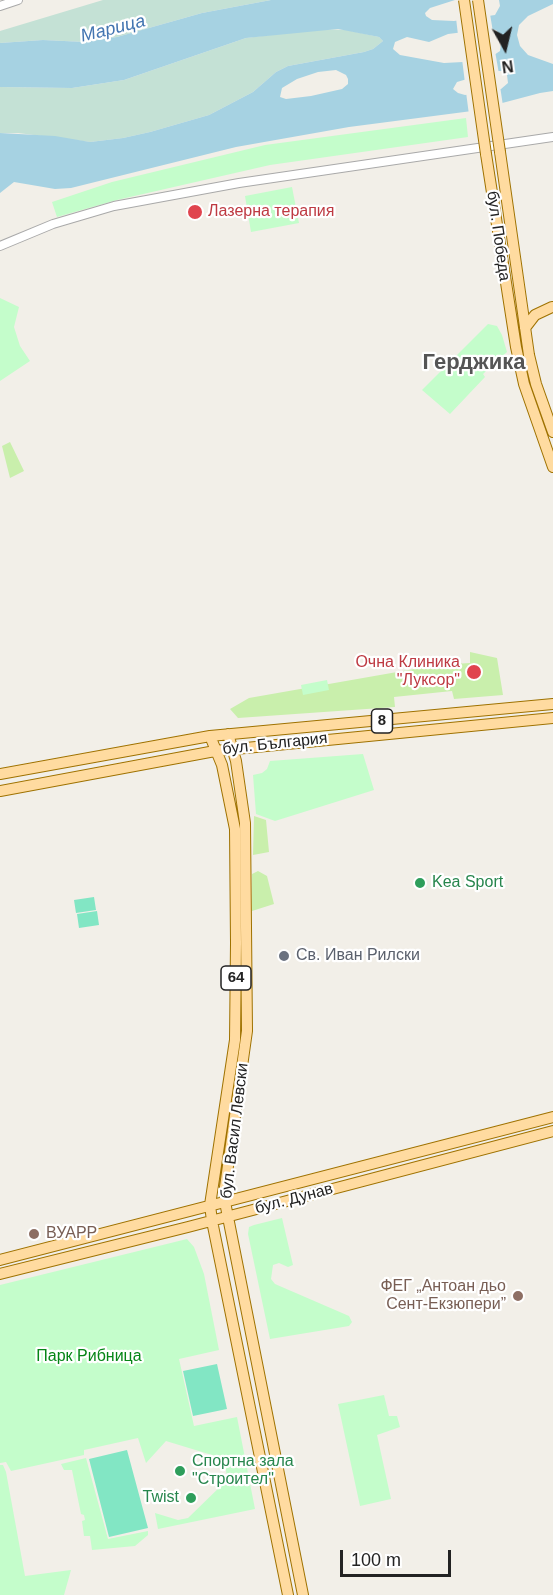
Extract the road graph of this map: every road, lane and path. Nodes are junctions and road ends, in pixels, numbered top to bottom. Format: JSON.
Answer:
{"nodes":[{"id":1,"x":18,"y":0,"type":"edge"},
{"id":2,"x":464,"y":0,"type":"edge"},
{"id":3,"x":478,"y":0,"type":"edge"},
{"id":4,"x":0,"y":6,"type":"edge"},
{"id":5,"x":553,"y":137,"type":"edge"},
{"id":6,"x":0,"y":246,"type":"edge"},
{"id":7,"x":552,"y":306,"type":"edge"},
{"id":8,"x":525,"y":328,"type":"junction"},
{"id":9,"x":553,"y":432,"type":"edge"},
{"id":10,"x":553,"y":467,"type":"edge"},
{"id":11,"x":553,"y":704,"type":"edge"},
{"id":12,"x":553,"y":718,"type":"edge"},
{"id":13,"x":228,"y":734,"type":"junction"},
{"id":14,"x":210,"y":736,"type":"junction"},
{"id":15,"x":233,"y":749,"type":"junction"},
{"id":16,"x":215,"y":751,"type":"junction"},
{"id":17,"x":0,"y":774,"type":"edge"},
{"id":18,"x":0,"y":791,"type":"edge"},
{"id":19,"x":553,"y":1117,"type":"edge"},
{"id":20,"x":553,"y":1131,"type":"edge"},
{"id":21,"x":225,"y":1202,"type":"junction"},
{"id":22,"x":210,"y":1205,"type":"junction"},
{"id":23,"x":227,"y":1217,"type":"junction"},
{"id":24,"x":212,"y":1221,"type":"junction"},
{"id":25,"x":0,"y":1260,"type":"edge"},
{"id":26,"x":0,"y":1274,"type":"edge"},
{"id":27,"x":288,"y":1595,"type":"edge"},
{"id":28,"x":303,"y":1595,"type":"edge"}],
"edges":[{"from":1,"to":4,"type":"street"},
{"from":2,"to":10,"type":"main road","name":"бул. Победа","bridge":true},
{"from":3,"to":8,"type":"main road","name":"бул. Победа","bridge":true},
{"from":5,"to":6,"type":"street"},
{"from":7,"to":8,"type":"main road"},
{"from":8,"to":9,"type":"main road","name":"бул. Победа"},
{"from":11,"to":13,"type":"main road","name":"бул. България","number":"8"},
{"from":12,"to":15,"type":"main road","name":"бул. България","number":"8"},
{"from":13,"to":14,"type":"main road","name":"бул. България","number":"8"},
{"from":13,"to":15,"type":"main road","name":"бул. Васил Левски","number":"64"},
{"from":14,"to":16,"type":"main road","name":"бул. Васил Левски","number":"64"},
{"from":14,"to":17,"type":"main road","name":"бул. България","number":"8"},
{"from":15,"to":16,"type":"main road","name":"бул. България","number":"8"},
{"from":15,"to":21,"type":"main road","name":"бул. Васил Левски","number":"64"},
{"from":16,"to":18,"type":"main road","name":"бул. България","number":"8"},
{"from":16,"to":22,"type":"main road","name":"бул. Васил Левски","number":"64"},
{"from":19,"to":21,"type":"main road","name":"бул. Дунав"},
{"from":20,"to":23,"type":"main road","name":"бул. Дунав"},
{"from":21,"to":22,"type":"main road","name":"бул. Дунав"},
{"from":21,"to":23,"type":"main road","name":"бул. Васил Левски","number":"64"},
{"from":22,"to":24,"type":"main road","name":"бул. Васил Левски","number":"64"},
{"from":22,"to":25,"type":"main road","name":"бул. Дунав"},
{"from":23,"to":24,"type":"main road","name":"бул. Дунав"},
{"from":23,"to":28,"type":"main road","name":"бул. Васил Левски","number":"64"},
{"from":24,"to":26,"type":"main road","name":"бул. Дунав"},
{"from":24,"to":27,"type":"main road","name":"бул. Васил Левски","number":"64"}]}
